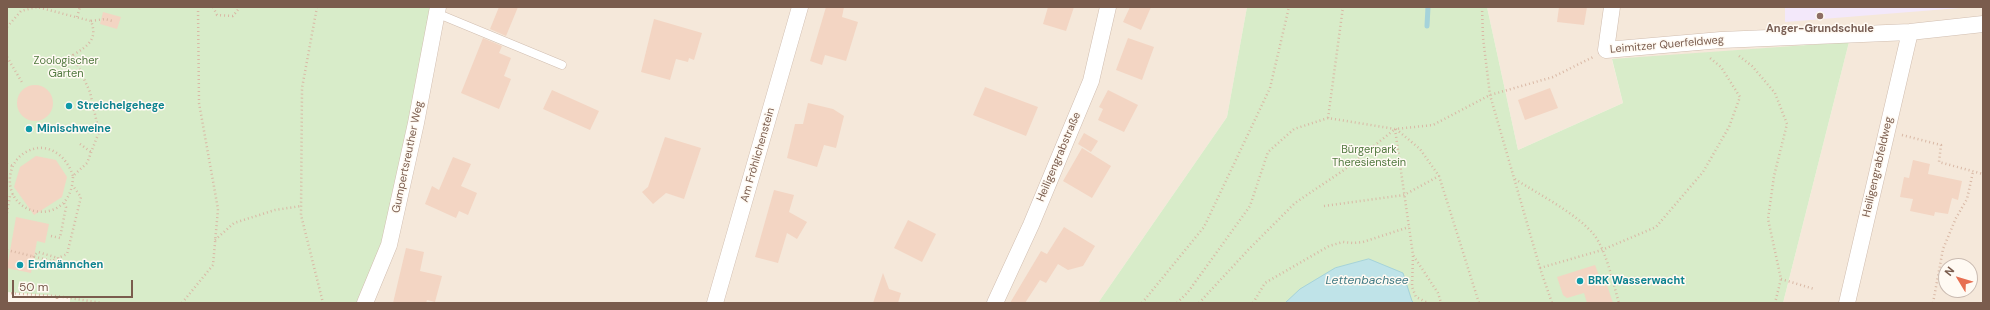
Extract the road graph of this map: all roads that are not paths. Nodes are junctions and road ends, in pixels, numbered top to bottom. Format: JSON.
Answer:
{"nodes":[{"id":1,"x":800,"y":7,"type":"edge"},
{"id":2,"x":1108,"y":7,"type":"edge"},
{"id":3,"x":1612,"y":7,"type":"edge"},
{"id":4,"x":437,"y":10,"type":"edge"},
{"id":5,"x":1983,"y":24,"type":"edge"},
{"id":6,"x":1910,"y":32,"type":"junction"},
{"id":7,"x":562,"y":65,"type":"dead end"},
{"id":8,"x":365,"y":303,"type":"edge"},
{"id":9,"x":715,"y":303,"type":"edge"},
{"id":10,"x":995,"y":303,"type":"edge"},
{"id":11,"x":1847,"y":303,"type":"edge"}],
"edges":[{"from":1,"to":9,"type":"street","name":"Am Fröhlichenstein"},
{"from":2,"to":10,"type":"street","name":"Heiligengrabstraße"},
{"from":3,"to":6,"type":"street","name":"Leimitzer Querfeldweg"},
{"from":4,"to":7,"type":"lane"},
{"from":4,"to":8,"type":"street","name":"Gumpertsreuther Weg"},
{"from":5,"to":6,"type":"street","name":"Leimitzer Querfeldweg"},
{"from":6,"to":11,"type":"street","name":"Heiligengrabfeldweg"}]}
